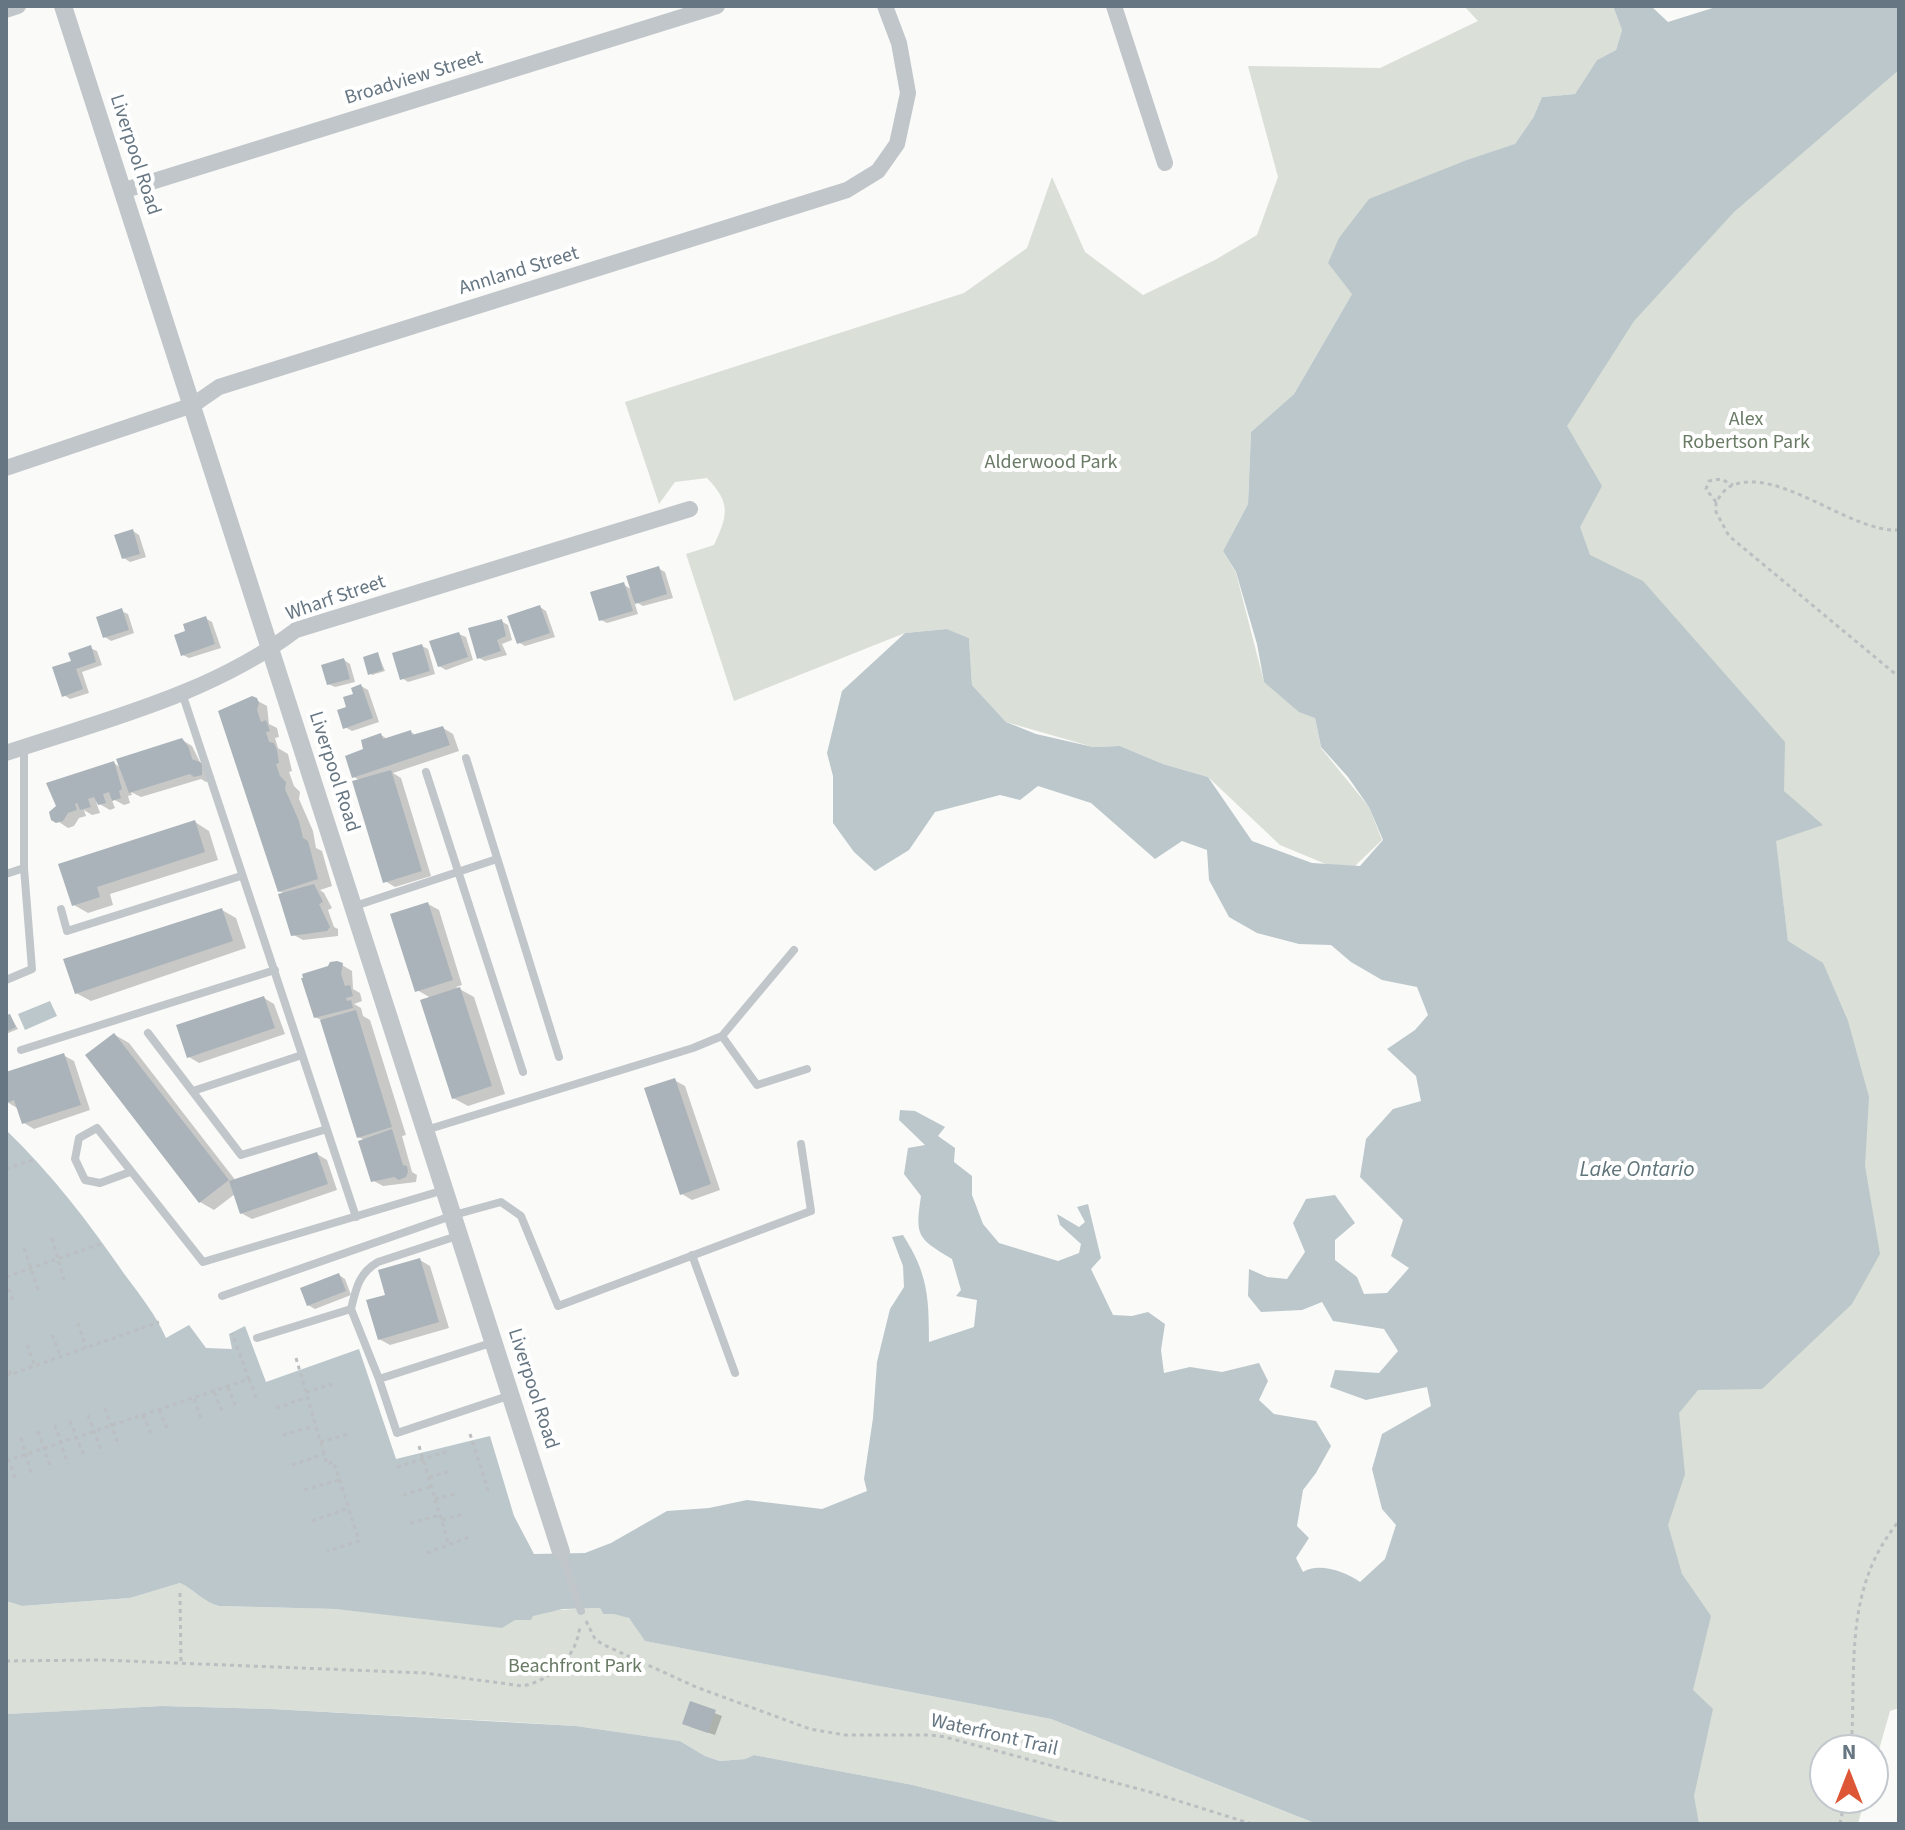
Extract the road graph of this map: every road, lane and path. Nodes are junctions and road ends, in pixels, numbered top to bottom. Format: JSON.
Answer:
{"nodes":[{"id":1,"x":18,"y":6,"type":"edge"},
{"id":2,"x":63,"y":6,"type":"edge"},
{"id":3,"x":717,"y":6,"type":"edge"},
{"id":4,"x":885,"y":6,"type":"edge"},
{"id":5,"x":1114,"y":6,"type":"edge"},
{"id":6,"x":6,"y":10,"type":"edge"},
{"id":7,"x":1165,"y":163,"type":"dead end"},
{"id":8,"x":122,"y":191,"type":"junction"},
{"id":9,"x":193,"y":405,"type":"junction"},
{"id":10,"x":6,"y":468,"type":"edge"},
{"id":11,"x":1733,"y":485,"type":"junction"},
{"id":12,"x":1716,"y":502,"type":"junction"},
{"id":13,"x":690,"y":509,"type":"dead end"},
{"id":14,"x":1899,"y":530,"type":"edge"},
{"id":15,"x":270,"y":650,"type":"junction"},
{"id":16,"x":1899,"y":677,"type":"edge"},
{"id":17,"x":182,"y":693,"type":"junction"},
{"id":18,"x":24,"y":747,"type":"junction"},
{"id":19,"x":6,"y":753,"type":"edge"},
{"id":20,"x":466,"y":758,"type":"dead end"},
{"id":21,"x":426,"y":772,"type":"dead end"},
{"id":22,"x":497,"y":859,"type":"junction"},
{"id":23,"x":24,"y":868,"type":"junction"},
{"id":24,"x":457,"y":871,"type":"junction"},
{"id":25,"x":6,"y":874,"type":"edge"},
{"id":26,"x":241,"y":876,"type":"junction"},
{"id":27,"x":354,"y":906,"type":"junction"},
{"id":28,"x":61,"y":909,"type":"dead end"},
{"id":29,"x":794,"y":950,"type":"dead end"},
{"id":30,"x":275,"y":970,"type":"junction"},
{"id":31,"x":6,"y":980,"type":"edge"},
{"id":32,"x":148,"y":1033,"type":"dead end"},
{"id":33,"x":722,"y":1036,"type":"junction"},
{"id":34,"x":21,"y":1050,"type":"dead end"},
{"id":35,"x":302,"y":1055,"type":"junction"},
{"id":36,"x":559,"y":1057,"type":"dead end"},
{"id":37,"x":807,"y":1069,"type":"dead end"},
{"id":38,"x":523,"y":1072,"type":"dead end"},
{"id":39,"x":193,"y":1091,"type":"junction"},
{"id":40,"x":327,"y":1129,"type":"junction"},
{"id":41,"x":426,"y":1130,"type":"junction"},
{"id":42,"x":801,"y":1144,"type":"dead end"},
{"id":43,"x":36,"y":1159,"type":"dead end"},
{"id":44,"x":6,"y":1169,"type":"edge"},
{"id":45,"x":130,"y":1172,"type":"junction"},
{"id":46,"x":445,"y":1190,"type":"junction"},
{"id":47,"x":454,"y":1215,"type":"junction"},
{"id":48,"x":356,"y":1217,"type":"junction"},
{"id":49,"x":461,"y":1235,"type":"junction"},
{"id":50,"x":52,"y":1238,"type":"dead end"},
{"id":51,"x":103,"y":1243,"type":"dead end"},
{"id":52,"x":24,"y":1248,"type":"dead end"},
{"id":53,"x":692,"y":1255,"type":"junction"},
{"id":54,"x":58,"y":1259,"type":"junction"},
{"id":55,"x":31,"y":1268,"type":"junction"},
{"id":56,"x":6,"y":1279,"type":"edge"},
{"id":57,"x":65,"y":1284,"type":"dead end"},
{"id":58,"x":39,"y":1292,"type":"dead end"},
{"id":59,"x":222,"y":1296,"type":"dead end"},
{"id":60,"x":13,"y":1300,"type":"dead end"},
{"id":61,"x":351,"y":1309,"type":"junction"},
{"id":62,"x":159,"y":1322,"type":"dead end"},
{"id":63,"x":78,"y":1323,"type":"dead end"},
{"id":64,"x":232,"y":1333,"type":"dead end"},
{"id":65,"x":52,"y":1335,"type":"dead end"},
{"id":66,"x":257,"y":1338,"type":"dead end"},
{"id":67,"x":494,"y":1342,"type":"junction"},
{"id":68,"x":27,"y":1345,"type":"dead end"},
{"id":69,"x":86,"y":1348,"type":"junction"},
{"id":70,"x":61,"y":1357,"type":"junction"},
{"id":71,"x":296,"y":1358,"type":"dead end"},
{"id":72,"x":6,"y":1363,"type":"edge"},
{"id":73,"x":35,"y":1366,"type":"junction"},
{"id":74,"x":735,"y":1373,"type":"dead end"},
{"id":75,"x":9,"y":1375,"type":"edge"},
{"id":76,"x":249,"y":1379,"type":"junction"},
{"id":77,"x":379,"y":1379,"type":"junction"},
{"id":78,"x":332,"y":1384,"type":"dead end"},
{"id":79,"x":228,"y":1387,"type":"junction"},
{"id":80,"x":213,"y":1392,"type":"junction"},
{"id":81,"x":306,"y":1392,"type":"junction"},
{"id":82,"x":511,"y":1395,"type":"junction"},
{"id":83,"x":256,"y":1397,"type":"dead end"},
{"id":84,"x":193,"y":1398,"type":"junction"},
{"id":85,"x":308,"y":1398,"type":"junction"},
{"id":86,"x":235,"y":1405,"type":"dead end"},
{"id":87,"x":105,"y":1408,"type":"dead end"},
{"id":88,"x":276,"y":1408,"type":"dead end"},
{"id":89,"x":158,"y":1410,"type":"junction"},
{"id":90,"x":222,"y":1411,"type":"dead end"},
{"id":91,"x":88,"y":1415,"type":"dead end"},
{"id":92,"x":143,"y":1415,"type":"junction"},
{"id":93,"x":201,"y":1418,"type":"dead end"},
{"id":94,"x":70,"y":1421,"type":"dead end"},
{"id":95,"x":55,"y":1425,"type":"dead end"},
{"id":96,"x":316,"y":1425,"type":"junction"},
{"id":97,"x":112,"y":1426,"type":"junction"},
{"id":98,"x":167,"y":1428,"type":"dead end"},
{"id":99,"x":38,"y":1431,"type":"dead end"},
{"id":100,"x":95,"y":1431,"type":"junction"},
{"id":101,"x":151,"y":1433,"type":"dead end"},
{"id":102,"x":349,"y":1434,"type":"dead end"},
{"id":103,"x":470,"y":1434,"type":"dead end"},
{"id":104,"x":283,"y":1435,"type":"dead end"},
{"id":105,"x":77,"y":1437,"type":"junction"},
{"id":106,"x":21,"y":1438,"type":"dead end"},
{"id":107,"x":320,"y":1442,"type":"junction"},
{"id":108,"x":61,"y":1443,"type":"junction"},
{"id":109,"x":119,"y":1446,"type":"dead end"},
{"id":110,"x":419,"y":1446,"type":"dead end"},
{"id":111,"x":44,"y":1448,"type":"junction"},
{"id":112,"x":6,"y":1451,"type":"edge"},
{"id":113,"x":446,"y":1452,"type":"dead end"},
{"id":114,"x":102,"y":1453,"type":"dead end"},
{"id":115,"x":27,"y":1454,"type":"junction"},
{"id":116,"x":324,"y":1454,"type":"junction"},
{"id":117,"x":85,"y":1458,"type":"dead end"},
{"id":118,"x":424,"y":1459,"type":"junction"},
{"id":119,"x":7,"y":1461,"type":"edge"},
{"id":120,"x":68,"y":1464,"type":"dead end"},
{"id":121,"x":292,"y":1465,"type":"dead end"},
{"id":122,"x":397,"y":1467,"type":"dead end"},
{"id":123,"x":51,"y":1469,"type":"dead end"},
{"id":124,"x":451,"y":1471,"type":"dead end"},
{"id":125,"x":31,"y":1473,"type":"dead end"},
{"id":126,"x":429,"y":1477,"type":"junction"},
{"id":127,"x":15,"y":1478,"type":"dead end"},
{"id":128,"x":339,"y":1480,"type":"junction"},
{"id":129,"x":432,"y":1486,"type":"junction"},
{"id":130,"x":304,"y":1490,"type":"dead end"},
{"id":131,"x":458,"y":1493,"type":"dead end"},
{"id":132,"x":489,"y":1493,"type":"dead end"},
{"id":133,"x":403,"y":1495,"type":"dead end"},
{"id":134,"x":435,"y":1499,"type":"junction"},
{"id":135,"x":349,"y":1508,"type":"junction"},
{"id":136,"x":464,"y":1514,"type":"dead end"},
{"id":137,"x":441,"y":1518,"type":"junction"},
{"id":138,"x":312,"y":1521,"type":"dead end"},
{"id":139,"x":1899,"y":1521,"type":"edge"},
{"id":140,"x":410,"y":1523,"type":"dead end"},
{"id":141,"x":472,"y":1536,"type":"dead end"},
{"id":142,"x":449,"y":1545,"type":"junction"},
{"id":143,"x":327,"y":1551,"type":"dead end"},
{"id":144,"x":561,"y":1552,"type":"joint"},
{"id":145,"x":427,"y":1553,"type":"dead end"},
{"id":146,"x":180,"y":1593,"type":"dead end"},
{"id":147,"x":581,"y":1611,"type":"junction"},
{"id":148,"x":6,"y":1661,"type":"edge"},
{"id":149,"x":181,"y":1663,"type":"junction"},
{"id":150,"x":1851,"y":1734,"type":"edge"},
{"id":151,"x":1252,"y":1824,"type":"edge"}],
"edges":[{"from":1,"to":6,"type":"street"},
{"from":2,"to":8,"type":"street","name":"Liverpool Road"},
{"from":3,"to":8,"type":"street","name":"Broadview Street"},
{"from":4,"to":9,"type":"street","name":"Annland Street"},
{"from":5,"to":7,"type":"street"},
{"from":8,"to":9,"type":"street","name":"Liverpool Road"},
{"from":9,"to":10,"type":"street","name":"Annland Street"},
{"from":9,"to":15,"type":"street","name":"Liverpool Road"},
{"from":11,"to":12,"type":"path"},
{"from":11,"to":12,"type":"path"},
{"from":11,"to":14,"type":"path"},
{"from":12,"to":16,"type":"path"},
{"from":13,"to":15,"type":"street","name":"Wharf Street"},
{"from":15,"to":17,"type":"street","name":"Wharf Street"},
{"from":15,"to":27,"type":"street","name":"Liverpool Road"},
{"from":17,"to":18,"type":"street","name":"Wharf Street"},
{"from":17,"to":26,"type":"lane"},
{"from":18,"to":19,"type":"street","name":"Wharf Street"},
{"from":18,"to":23,"type":"lane"},
{"from":20,"to":22,"type":"lane"},
{"from":21,"to":24,"type":"lane"},
{"from":22,"to":24,"type":"lane"},
{"from":22,"to":36,"type":"lane"},
{"from":23,"to":25,"type":"lane"},
{"from":23,"to":31,"type":"lane"},
{"from":24,"to":27,"type":"lane"},
{"from":24,"to":38,"type":"lane"},
{"from":26,"to":28,"type":"lane"},
{"from":26,"to":30,"type":"lane"},
{"from":27,"to":41,"type":"street","name":"Liverpool Road"},
{"from":29,"to":33,"type":"lane"},
{"from":30,"to":34,"type":"lane"},
{"from":30,"to":35,"type":"lane"},
{"from":32,"to":39,"type":"lane"},
{"from":33,"to":37,"type":"lane"},
{"from":33,"to":41,"type":"lane"},
{"from":35,"to":39,"type":"lane"},
{"from":35,"to":40,"type":"lane"},
{"from":39,"to":40,"type":"lane"},
{"from":40,"to":48,"type":"lane"},
{"from":41,"to":46,"type":"street","name":"Liverpool Road"},
{"from":42,"to":53,"type":"lane"},
{"from":43,"to":44,"type":"path"},
{"from":45,"to":45,"type":"lane"},
{"from":45,"to":48,"type":"lane"},
{"from":46,"to":47,"type":"street","name":"Liverpool Road"},
{"from":46,"to":48,"type":"lane"},
{"from":47,"to":49,"type":"street","name":"Liverpool Road"},
{"from":47,"to":53,"type":"lane"},
{"from":47,"to":59,"type":"lane"},
{"from":49,"to":61,"type":"lane"},
{"from":49,"to":67,"type":"street","name":"Liverpool Road"},
{"from":50,"to":54,"type":"path"},
{"from":51,"to":54,"type":"path"},
{"from":52,"to":55,"type":"path"},
{"from":53,"to":74,"type":"lane"},
{"from":54,"to":55,"type":"path"},
{"from":54,"to":57,"type":"path"},
{"from":55,"to":56,"type":"path"},
{"from":55,"to":58,"type":"path"},
{"from":56,"to":60,"type":"path"},
{"from":61,"to":66,"type":"lane"},
{"from":61,"to":77,"type":"lane"},
{"from":62,"to":69,"type":"path"},
{"from":63,"to":69,"type":"path"},
{"from":64,"to":76,"type":"path"},
{"from":65,"to":70,"type":"path"},
{"from":67,"to":77,"type":"lane"},
{"from":67,"to":82,"type":"street","name":"Liverpool Road"},
{"from":68,"to":73,"type":"path"},
{"from":69,"to":70,"type":"path"},
{"from":70,"to":73,"type":"path"},
{"from":71,"to":81,"type":"path"},
{"from":72,"to":75,"type":"path"},
{"from":73,"to":75,"type":"path"},
{"from":76,"to":79,"type":"path"},
{"from":76,"to":83,"type":"path"},
{"from":77,"to":82,"type":"lane"},
{"from":78,"to":81,"type":"path"},
{"from":79,"to":80,"type":"path"},
{"from":79,"to":86,"type":"path"},
{"from":80,"to":84,"type":"path"},
{"from":80,"to":90,"type":"path"},
{"from":81,"to":85,"type":"path"},
{"from":82,"to":144,"type":"street","name":"Liverpool Road"},
{"from":84,"to":89,"type":"path"},
{"from":84,"to":93,"type":"path"},
{"from":85,"to":88,"type":"path"},
{"from":85,"to":96,"type":"path"},
{"from":87,"to":97,"type":"path"},
{"from":89,"to":92,"type":"path"},
{"from":89,"to":98,"type":"path"},
{"from":91,"to":100,"type":"path"},
{"from":92,"to":97,"type":"path"},
{"from":92,"to":101,"type":"path"},
{"from":94,"to":105,"type":"path"},
{"from":95,"to":108,"type":"path"},
{"from":96,"to":104,"type":"path"},
{"from":96,"to":107,"type":"path"},
{"from":97,"to":100,"type":"path"},
{"from":97,"to":109,"type":"path"},
{"from":99,"to":111,"type":"path"},
{"from":100,"to":105,"type":"path"},
{"from":100,"to":114,"type":"path"},
{"from":102,"to":107,"type":"path"},
{"from":103,"to":132,"type":"path"},
{"from":105,"to":108,"type":"path"},
{"from":105,"to":117,"type":"path"},
{"from":106,"to":115,"type":"path"},
{"from":107,"to":116,"type":"path"},
{"from":108,"to":111,"type":"path"},
{"from":108,"to":120,"type":"path"},
{"from":110,"to":118,"type":"path"},
{"from":111,"to":115,"type":"path"},
{"from":111,"to":123,"type":"path"},
{"from":112,"to":119,"type":"path"},
{"from":113,"to":118,"type":"path"},
{"from":115,"to":119,"type":"path"},
{"from":115,"to":125,"type":"path"},
{"from":116,"to":121,"type":"path"},
{"from":116,"to":128,"type":"path"},
{"from":118,"to":122,"type":"path"},
{"from":118,"to":126,"type":"path"},
{"from":119,"to":127,"type":"path"},
{"from":124,"to":126,"type":"path"},
{"from":126,"to":129,"type":"path"},
{"from":128,"to":130,"type":"path"},
{"from":128,"to":135,"type":"path"},
{"from":129,"to":133,"type":"path"},
{"from":129,"to":134,"type":"path"},
{"from":131,"to":134,"type":"path"},
{"from":134,"to":137,"type":"path"},
{"from":135,"to":138,"type":"path"},
{"from":135,"to":143,"type":"path"},
{"from":136,"to":137,"type":"path"},
{"from":137,"to":140,"type":"path"},
{"from":137,"to":142,"type":"path"},
{"from":139,"to":150,"type":"path"},
{"from":141,"to":142,"type":"path"},
{"from":142,"to":145,"type":"path"},
{"from":144,"to":147,"type":"lane"},
{"from":146,"to":149,"type":"path"},
{"from":147,"to":149,"type":"path"},
{"from":147,"to":151,"type":"path","name":"Waterfront Trail"},
{"from":148,"to":149,"type":"path"}]}
